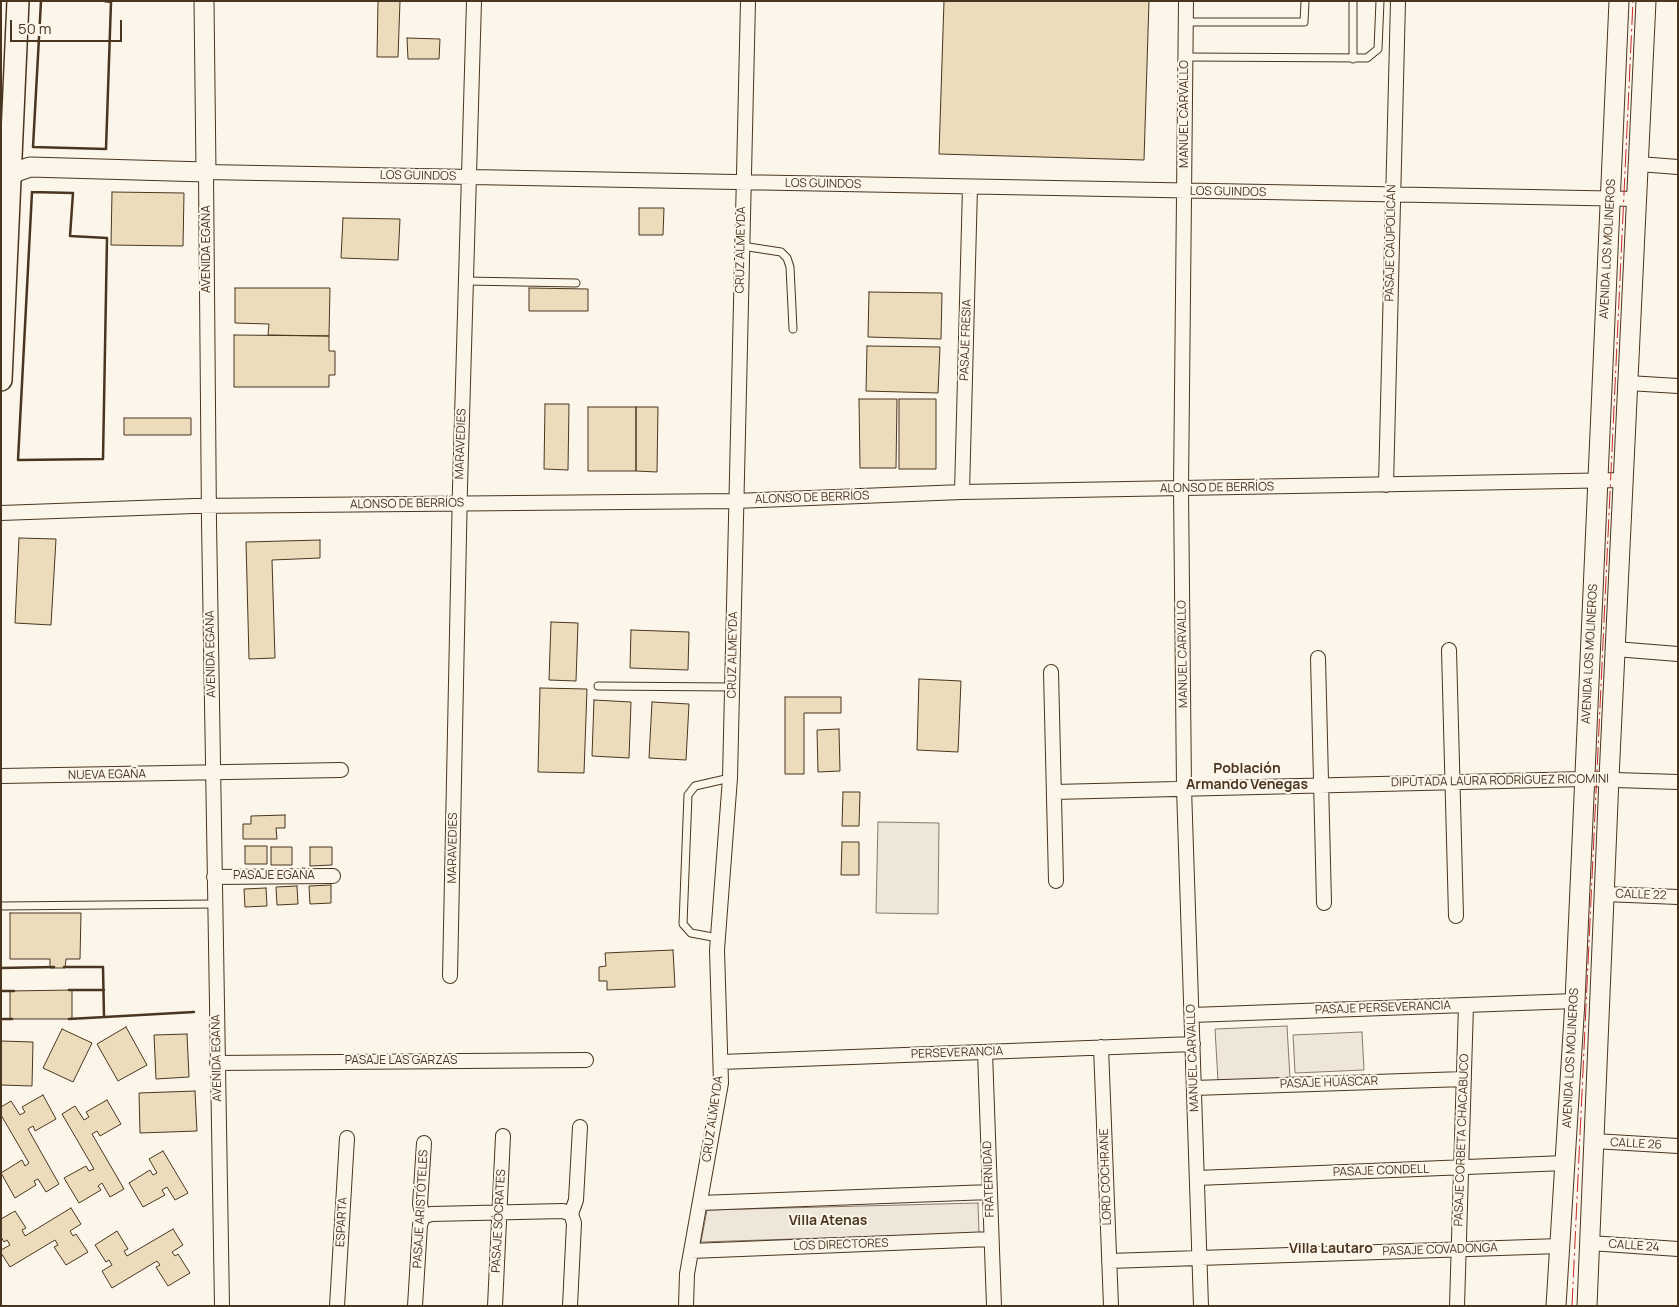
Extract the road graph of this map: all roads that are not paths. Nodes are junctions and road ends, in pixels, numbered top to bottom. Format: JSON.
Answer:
{"nodes":[{"id":1,"x":18,"y":1,"type":"edge"},
{"id":2,"x":204,"y":1,"type":"edge"},
{"id":3,"x":474,"y":1,"type":"edge"},
{"id":4,"x":748,"y":1,"type":"edge"},
{"id":5,"x":1186,"y":1,"type":"edge"},
{"id":6,"x":1304,"y":1,"type":"edge"},
{"id":7,"x":1354,"y":1,"type":"edge"},
{"id":8,"x":1380,"y":1,"type":"edge"},
{"id":9,"x":1398,"y":1,"type":"edge"},
{"id":10,"x":1619,"y":1,"type":"edge"},
{"id":11,"x":1646,"y":1,"type":"edge"},
{"id":12,"x":1186,"y":22,"type":"junction"},
{"id":13,"x":1186,"y":58,"type":"junction"},
{"id":14,"x":1353,"y":59,"type":"junction"},
{"id":15,"x":1639,"y":164,"type":"junction"},
{"id":16,"x":1678,"y":167,"type":"edge"},
{"id":17,"x":206,"y":172,"type":"junction"},
{"id":18,"x":469,"y":177,"type":"junction"},
{"id":19,"x":6,"y":180,"type":"edge"},
{"id":20,"x":743,"y":182,"type":"junction"},
{"id":21,"x":970,"y":187,"type":"junction"},
{"id":22,"x":1185,"y":191,"type":"junction"},
{"id":23,"x":1392,"y":195,"type":"junction"},
{"id":24,"x":1610,"y":199,"type":"junction"},
{"id":25,"x":1637,"y":199,"type":"junction"},
{"id":26,"x":742,"y":246,"type":"junction"},
{"id":27,"x":466,"y":281,"type":"junction"},
{"id":28,"x":576,"y":283,"type":"dead end"},
{"id":29,"x":793,"y":329,"type":"dead end"},
{"id":30,"x":1,"y":380,"type":"edge"},
{"id":31,"x":1628,"y":383,"type":"junction"},
{"id":32,"x":1678,"y":386,"type":"edge"},
{"id":33,"x":1623,"y":480,"type":"junction"},
{"id":34,"x":1598,"y":481,"type":"junction"},
{"id":35,"x":1386,"y":485,"type":"junction"},
{"id":36,"x":1181,"y":488,"type":"junction"},
{"id":37,"x":962,"y":492,"type":"junction"},
{"id":38,"x":735,"y":501,"type":"junction"},
{"id":39,"x":460,"y":504,"type":"junction"},
{"id":40,"x":208,"y":506,"type":"junction"},
{"id":41,"x":1,"y":513,"type":"edge"},
{"id":42,"x":1615,"y":649,"type":"junction"},
{"id":43,"x":1449,"y":650,"type":"dead end"},
{"id":44,"x":1678,"y":654,"type":"edge"},
{"id":45,"x":1318,"y":658,"type":"dead end"},
{"id":46,"x":1051,"y":672,"type":"dead end"},
{"id":47,"x":598,"y":686,"type":"dead end"},
{"id":48,"x":732,"y":687,"type":"junction"},
{"id":49,"x":341,"y":770,"type":"dead end"},
{"id":50,"x":212,"y":774,"type":"junction"},
{"id":51,"x":1,"y":776,"type":"edge"},
{"id":52,"x":730,"y":778,"type":"junction"},
{"id":53,"x":1609,"y":778,"type":"junction"},
{"id":54,"x":1584,"y":779,"type":"junction"},
{"id":55,"x":1452,"y":781,"type":"junction"},
{"id":56,"x":1678,"y":782,"type":"edge"},
{"id":57,"x":1322,"y":784,"type":"junction"},
{"id":58,"x":1184,"y":788,"type":"junction"},
{"id":59,"x":1054,"y":792,"type":"junction"},
{"id":60,"x":333,"y":876,"type":"dead end"},
{"id":61,"x":214,"y":877,"type":"junction"},
{"id":62,"x":1056,"y":881,"type":"dead end"},
{"id":63,"x":1604,"y":894,"type":"junction"},
{"id":64,"x":1678,"y":897,"type":"edge"},
{"id":65,"x":1324,"y":903,"type":"dead end"},
{"id":66,"x":214,"y":904,"type":"junction"},
{"id":67,"x":1,"y":906,"type":"edge"},
{"id":68,"x":1456,"y":916,"type":"dead end"},
{"id":69,"x":718,"y":938,"type":"junction"},
{"id":70,"x":450,"y":976,"type":"dead end"},
{"id":71,"x":1574,"y":1002,"type":"junction"},
{"id":72,"x":1466,"y":1005,"type":"junction"},
{"id":73,"x":1192,"y":1015,"type":"junction"},
{"id":74,"x":1193,"y":1044,"type":"junction"},
{"id":75,"x":1101,"y":1048,"type":"junction"},
{"id":76,"x":985,"y":1052,"type":"junction"},
{"id":77,"x":586,"y":1060,"type":"dead end"},
{"id":78,"x":721,"y":1062,"type":"junction"},
{"id":79,"x":217,"y":1063,"type":"junction"},
{"id":80,"x":1464,"y":1079,"type":"junction"},
{"id":81,"x":1194,"y":1088,"type":"junction"},
{"id":82,"x":580,"y":1127,"type":"dead end"},
{"id":83,"x":503,"y":1136,"type":"dead end"},
{"id":84,"x":347,"y":1138,"type":"dead end"},
{"id":85,"x":1594,"y":1141,"type":"junction"},
{"id":86,"x":424,"y":1143,"type":"dead end"},
{"id":87,"x":1678,"y":1146,"type":"edge"},
{"id":88,"x":1565,"y":1162,"type":"junction"},
{"id":89,"x":1461,"y":1167,"type":"junction"},
{"id":90,"x":1197,"y":1178,"type":"junction"},
{"id":91,"x":990,"y":1192,"type":"junction"},
{"id":92,"x":700,"y":1203,"type":"junction"},
{"id":93,"x":499,"y":1213,"type":"junction"},
{"id":94,"x":571,"y":1214,"type":"junction"},
{"id":95,"x":423,"y":1217,"type":"junction"},
{"id":96,"x":991,"y":1240,"type":"junction"},
{"id":97,"x":1590,"y":1243,"type":"junction"},
{"id":98,"x":1560,"y":1246,"type":"junction"},
{"id":99,"x":1458,"y":1249,"type":"junction"},
{"id":100,"x":1678,"y":1249,"type":"edge"},
{"id":101,"x":691,"y":1251,"type":"junction"},
{"id":102,"x":1200,"y":1258,"type":"junction"},
{"id":103,"x":1109,"y":1261,"type":"junction"},
{"id":104,"x":222,"y":1306,"type":"edge"},
{"id":105,"x":337,"y":1306,"type":"edge"},
{"id":106,"x":415,"y":1306,"type":"edge"},
{"id":107,"x":494,"y":1306,"type":"edge"},
{"id":108,"x":570,"y":1306,"type":"edge"},
{"id":109,"x":686,"y":1306,"type":"edge"},
{"id":110,"x":994,"y":1306,"type":"edge"},
{"id":111,"x":1111,"y":1306,"type":"edge"},
{"id":112,"x":1201,"y":1306,"type":"edge"},
{"id":113,"x":1457,"y":1306,"type":"edge"},
{"id":114,"x":1556,"y":1306,"type":"edge"},
{"id":115,"x":1587,"y":1306,"type":"edge"}],
"edges":[{"from":1,"to":19,"type":"main road"},
{"from":2,"to":17,"type":"street","name":"AVENIDA EGAÑA"},
{"from":3,"to":18,"type":"street","name":"MARAVEDIES"},
{"from":4,"to":20,"type":"street","name":"CRUZ ALMEYDA"},
{"from":5,"to":12,"type":"street","name":"MANUEL CARVALLO"},
{"from":6,"to":12,"type":"lane"},
{"from":7,"to":14,"type":"lane"},
{"from":8,"to":14,"type":"lane"},
{"from":9,"to":23,"type":"street","name":"PASAJE CAUPOLICÁN"},
{"from":10,"to":24,"type":"street","name":"AVENIDA LOS MOLINEROS"},
{"from":11,"to":15,"type":"street","name":"AVENIDA LOS MOLINEROS"},
{"from":12,"to":13,"type":"street","name":"MANUEL CARVALLO"},
{"from":13,"to":14,"type":"lane"},
{"from":13,"to":22,"type":"street","name":"MANUEL CARVALLO"},
{"from":15,"to":16,"type":"street"},
{"from":15,"to":25,"type":"street","name":"AVENIDA LOS MOLINEROS"},
{"from":17,"to":18,"type":"street","name":"LOS GUINDOS"},
{"from":17,"to":19,"type":"street","name":"LOS GUINDOS"},
{"from":17,"to":40,"type":"street","name":"AVENIDA EGAÑA"},
{"from":18,"to":20,"type":"street","name":"LOS GUINDOS"},
{"from":18,"to":27,"type":"street","name":"MARAVEDIES"},
{"from":19,"to":30,"type":"main road"},
{"from":20,"to":21,"type":"street","name":"LOS GUINDOS"},
{"from":20,"to":26,"type":"street","name":"CRUZ ALMEYDA"},
{"from":21,"to":22,"type":"street","name":"LOS GUINDOS"},
{"from":21,"to":37,"type":"street","name":"PASAJE FRESIA"},
{"from":22,"to":23,"type":"street","name":"LOS GUINDOS"},
{"from":22,"to":36,"type":"street","name":"MANUEL CARVALLO"},
{"from":23,"to":24,"type":"street","name":"LOS GUINDOS"},
{"from":23,"to":35,"type":"street","name":"PASAJE CAUPOLICÁN"},
{"from":24,"to":25,"type":"street","name":"LOS GUINDOS"},
{"from":24,"to":34,"type":"street","name":"AVENIDA LOS MOLINEROS"},
{"from":25,"to":31,"type":"street","name":"AVENIDA LOS MOLINEROS"},
{"from":26,"to":29,"type":"lane"},
{"from":26,"to":38,"type":"street","name":"CRUZ ALMEYDA"},
{"from":27,"to":28,"type":"lane"},
{"from":27,"to":39,"type":"street","name":"MARAVEDIES"},
{"from":31,"to":32,"type":"street"},
{"from":31,"to":33,"type":"street","name":"AVENIDA LOS MOLINEROS"},
{"from":33,"to":34,"type":"street","name":"ALONSO DE BERRÍOS"},
{"from":33,"to":42,"type":"street","name":"AVENIDA LOS MOLINEROS"},
{"from":34,"to":35,"type":"street","name":"ALONSO DE BERRÍOS"},
{"from":34,"to":54,"type":"street","name":"AVENIDA LOS MOLINEROS"},
{"from":35,"to":36,"type":"street","name":"ALONSO DE BERRÍOS"},
{"from":36,"to":37,"type":"street","name":"ALONSO DE BERRÍOS"},
{"from":36,"to":58,"type":"street","name":"MANUEL CARVALLO"},
{"from":37,"to":38,"type":"street","name":"ALONSO DE BERRÍOS"},
{"from":38,"to":39,"type":"street","name":"ALONSO DE BERRÍOS"},
{"from":38,"to":48,"type":"street","name":"CRUZ ALMEYDA"},
{"from":39,"to":40,"type":"street","name":"ALONSO DE BERRÍOS"},
{"from":39,"to":70,"type":"street","name":"MARAVEDIES"},
{"from":40,"to":41,"type":"street","name":"ALONSO DE BERRÍOS"},
{"from":40,"to":50,"type":"street","name":"AVENIDA EGAÑA"},
{"from":42,"to":44,"type":"street"},
{"from":42,"to":53,"type":"street","name":"AVENIDA LOS MOLINEROS"},
{"from":43,"to":55,"type":"street"},
{"from":45,"to":57,"type":"street"},
{"from":46,"to":59,"type":"street"},
{"from":47,"to":48,"type":"lane"},
{"from":48,"to":52,"type":"street","name":"CRUZ ALMEYDA"},
{"from":49,"to":50,"type":"street","name":"NUEVA EGAÑA"},
{"from":50,"to":51,"type":"street","name":"NUEVA EGAÑA"},
{"from":50,"to":61,"type":"street","name":"AVENIDA EGAÑA"},
{"from":52,"to":69,"type":"street","name":"CRUZ ALMEYDA"},
{"from":52,"to":69,"type":"lane"},
{"from":53,"to":54,"type":"street","name":"DIPUTADA LAURA RODRÍGUEZ RICOMINI"},
{"from":53,"to":56,"type":"street","name":"DIPUTADA LAURA RODRÍGUEZ RICOMINI"},
{"from":53,"to":63,"type":"street","name":"AVENIDA LOS MOLINEROS"},
{"from":54,"to":55,"type":"street","name":"DIPUTADA LAURA RODRÍGUEZ RICOMINI"},
{"from":54,"to":71,"type":"street","name":"AVENIDA LOS MOLINEROS"},
{"from":55,"to":57,"type":"street","name":"DIPUTADA LAURA RODRÍGUEZ RICOMINI"},
{"from":55,"to":68,"type":"street"},
{"from":57,"to":58,"type":"street","name":"DIPUTADA LAURA RODRÍGUEZ RICOMINI"},
{"from":57,"to":65,"type":"street"},
{"from":58,"to":59,"type":"street","name":"DIPUTADA LAURA RODRÍGUEZ RICOMINI"},
{"from":58,"to":73,"type":"street","name":"MANUEL CARVALLO"},
{"from":59,"to":62,"type":"street"},
{"from":60,"to":61,"type":"street","name":"PASAJE EGAÑA"},
{"from":61,"to":66,"type":"street","name":"AVENIDA EGAÑA"},
{"from":63,"to":64,"type":"street","name":"CALLE 22"},
{"from":63,"to":85,"type":"street","name":"AVENIDA LOS MOLINEROS"},
{"from":66,"to":67,"type":"lane"},
{"from":66,"to":79,"type":"street","name":"AVENIDA EGAÑA"},
{"from":69,"to":78,"type":"street","name":"CRUZ ALMEYDA"},
{"from":71,"to":72,"type":"street","name":"PASAJE PERSEVERANCIA"},
{"from":71,"to":88,"type":"street","name":"AVENIDA LOS MOLINEROS"},
{"from":72,"to":73,"type":"street","name":"PASAJE PERSEVERANCIA"},
{"from":72,"to":80,"type":"street","name":"PASAJE CORBETA CHACABUCO"},
{"from":73,"to":74,"type":"street","name":"MANUEL CARVALLO"},
{"from":74,"to":75,"type":"street","name":"PERSEVERANCIA"},
{"from":74,"to":81,"type":"street","name":"MANUEL CARVALLO"},
{"from":75,"to":76,"type":"street","name":"PERSEVERANCIA"},
{"from":75,"to":103,"type":"street","name":"LORD COCHRANE"},
{"from":76,"to":78,"type":"street","name":"PERSEVERANCIA"},
{"from":76,"to":91,"type":"street","name":"FRATERNIDAD"},
{"from":77,"to":79,"type":"street","name":"PASAJE LAS GARZAS"},
{"from":78,"to":92,"type":"street","name":"CRUZ ALMEYDA"},
{"from":79,"to":104,"type":"street","name":"AVENIDA EGAÑA"},
{"from":80,"to":81,"type":"street","name":"PASAJE HUÁSCAR"},
{"from":80,"to":89,"type":"street","name":"PASAJE CORBETA CHACABUCO"},
{"from":81,"to":90,"type":"street","name":"MANUEL CARVALLO"},
{"from":82,"to":94,"type":"street"},
{"from":83,"to":93,"type":"street","name":"PASAJE SÓCRATES"},
{"from":84,"to":105,"type":"street","name":"ESPARTA"},
{"from":85,"to":87,"type":"street","name":"CALLE 26"},
{"from":85,"to":97,"type":"street","name":"AVENIDA LOS MOLINEROS"},
{"from":86,"to":95,"type":"street","name":"PASAJE ARISTÓTELES"},
{"from":88,"to":89,"type":"street","name":"PASAJE CONDELL"},
{"from":88,"to":98,"type":"street","name":"AVENIDA LOS MOLINEROS"},
{"from":89,"to":90,"type":"street","name":"PASAJE CONDELL"},
{"from":89,"to":99,"type":"street","name":"PASAJE CORBETA CHACABUCO"},
{"from":90,"to":102,"type":"street","name":"MANUEL CARVALLO"},
{"from":91,"to":92,"type":"street"},
{"from":91,"to":96,"type":"street","name":"FRATERNIDAD"},
{"from":92,"to":101,"type":"street","name":"CRUZ ALMEYDA"},
{"from":93,"to":94,"type":"street"},
{"from":93,"to":95,"type":"street"},
{"from":93,"to":107,"type":"street","name":"PASAJE SÓCRATES"},
{"from":94,"to":108,"type":"street"},
{"from":95,"to":106,"type":"street","name":"PASAJE ARISTÓTELES"},
{"from":96,"to":101,"type":"street","name":"LOS DIRECTORES"},
{"from":96,"to":110,"type":"street","name":"FRATERNIDAD"},
{"from":97,"to":100,"type":"street","name":"CALLE 24"},
{"from":97,"to":115,"type":"street","name":"AVENIDA LOS MOLINEROS"},
{"from":98,"to":99,"type":"street","name":"PASAJE COVADONGA"},
{"from":98,"to":114,"type":"street","name":"AVENIDA LOS MOLINEROS"},
{"from":99,"to":102,"type":"street","name":"PASAJE COVADONGA"},
{"from":99,"to":113,"type":"street","name":"PASAJE CORBETA CHACABUCO"},
{"from":101,"to":109,"type":"street","name":"CRUZ ALMEYDA"},
{"from":102,"to":103,"type":"street","name":"PASAJE COVADONGA"},
{"from":102,"to":112,"type":"street","name":"MANUEL CARVALLO"},
{"from":103,"to":111,"type":"street","name":"LORD COCHRANE"}]}
